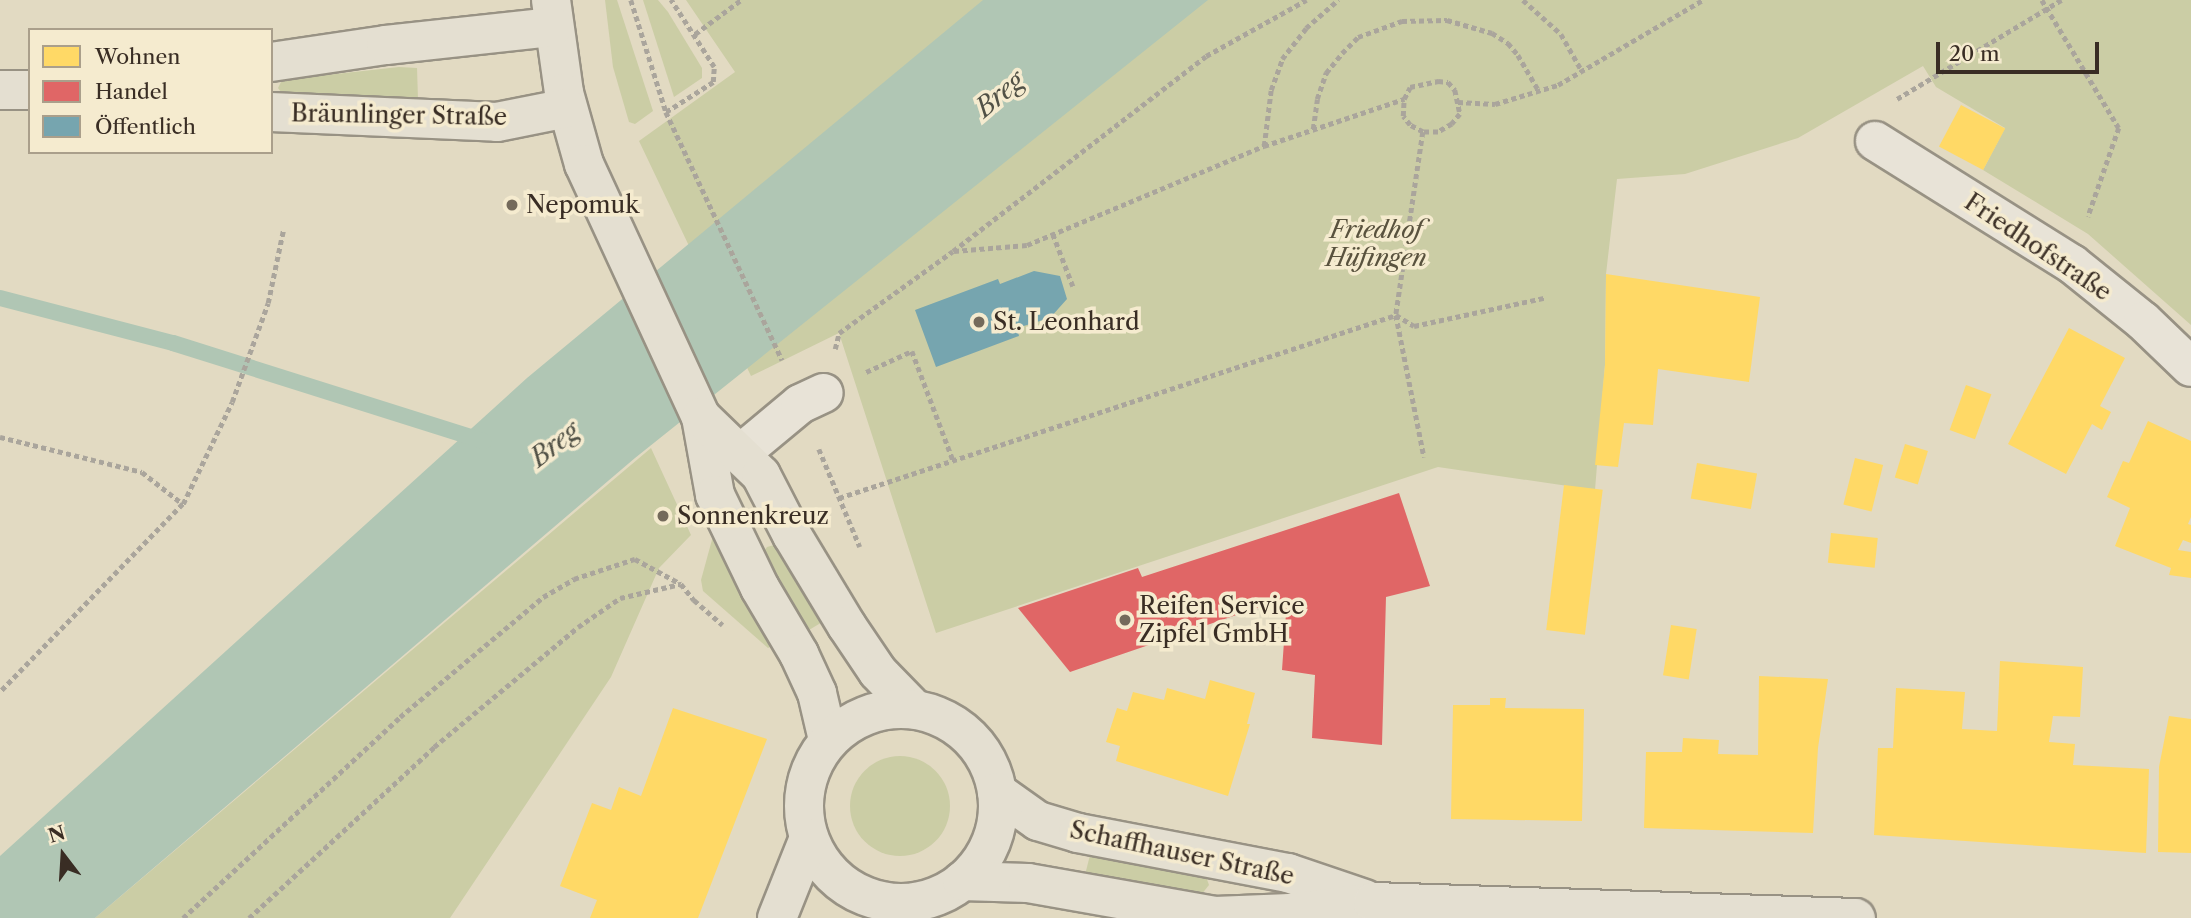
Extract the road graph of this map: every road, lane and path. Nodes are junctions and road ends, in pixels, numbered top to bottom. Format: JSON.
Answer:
{"nodes":[{"id":1,"x":631,"y":0,"type":"edge"},
{"id":2,"x":671,"y":0,"type":"edge"},
{"id":3,"x":741,"y":0,"type":"edge"},
{"id":4,"x":1306,"y":0,"type":"edge"},
{"id":5,"x":1338,"y":0,"type":"edge"},
{"id":6,"x":1523,"y":0,"type":"edge"},
{"id":7,"x":1703,"y":0,"type":"edge"},
{"id":8,"x":2042,"y":0,"type":"edge"},
{"id":9,"x":2061,"y":0,"type":"edge"},
{"id":10,"x":2048,"y":8,"type":"junction"},
{"id":11,"x":552,"y":14,"type":"edge"},
{"id":12,"x":695,"y":34,"type":"junction"},
{"id":13,"x":273,"y":62,"type":"edge"},
{"id":14,"x":1582,"y":71,"type":"junction"},
{"id":15,"x":0,"y":90,"type":"edge"},
{"id":16,"x":28,"y":90,"type":"edge"},
{"id":17,"x":1539,"y":91,"type":"junction"},
{"id":18,"x":1404,"y":99,"type":"junction"},
{"id":19,"x":1458,"y":102,"type":"junction"},
{"id":20,"x":567,"y":108,"type":"junction"},
{"id":21,"x":273,"y":112,"type":"edge"},
{"id":22,"x":666,"y":112,"type":"junction"},
{"id":23,"x":1313,"y":129,"type":"junction"},
{"id":24,"x":1423,"y":132,"type":"junction"},
{"id":25,"x":1875,"y":141,"type":"joint"},
{"id":26,"x":1264,"y":146,"type":"junction"},
{"id":27,"x":284,"y":231,"type":"dead end"},
{"id":28,"x":1053,"y":234,"type":"junction"},
{"id":29,"x":953,"y":251,"type":"junction"},
{"id":30,"x":2072,"y":264,"type":"junction"},
{"id":31,"x":1073,"y":286,"type":"dead end"},
{"id":32,"x":1545,"y":298,"type":"dead end"},
{"id":33,"x":1396,"y":315,"type":"junction"},
{"id":34,"x":2191,"y":367,"type":"edge"},
{"id":35,"x":872,"y":370,"type":"dead end"},
{"id":36,"x":812,"y":398,"type":"junction"},
{"id":37,"x":701,"y":417,"type":"junction"},
{"id":38,"x":0,"y":437,"type":"edge"},
{"id":39,"x":740,"y":454,"type":"junction"},
{"id":40,"x":1424,"y":457,"type":"dead end"},
{"id":41,"x":953,"y":460,"type":"junction"},
{"id":42,"x":839,"y":498,"type":"junction"},
{"id":43,"x":183,"y":504,"type":"junction"},
{"id":44,"x":860,"y":548,"type":"dead end"},
{"id":45,"x":0,"y":692,"type":"edge"},
{"id":46,"x":914,"y":709,"type":"junction"},
{"id":47,"x":828,"y":740,"type":"junction"},
{"id":48,"x":997,"y":792,"type":"junction"},
{"id":49,"x":809,"y":838,"type":"junction"},
{"id":50,"x":962,"y":881,"type":"junction"},
{"id":51,"x":1373,"y":902,"type":"junction"},
{"id":52,"x":876,"y":910,"type":"edge"},
{"id":53,"x":183,"y":918,"type":"edge"},
{"id":54,"x":249,"y":918,"type":"edge"},
{"id":55,"x":777,"y":918,"type":"edge"},
{"id":56,"x":1857,"y":918,"type":"edge"}],
"edges":[{"from":1,"to":22,"type":"path"},
{"from":2,"to":12,"type":"path"},
{"from":3,"to":12,"type":"path"},
{"from":4,"to":29,"type":"path"},
{"from":5,"to":26,"type":"path"},
{"from":6,"to":14,"type":"path"},
{"from":7,"to":14,"type":"path"},
{"from":8,"to":10,"type":"path"},
{"from":9,"to":10,"type":"path"},
{"from":10,"to":25,"type":"path"},
{"from":10,"to":30,"type":"path"},
{"from":11,"to":13,"type":"main road"},
{"from":11,"to":20,"type":"main road"},
{"from":12,"to":22,"type":"path"},
{"from":14,"to":17,"type":"path"},
{"from":15,"to":16,"type":"main road"},
{"from":17,"to":19,"type":"path"},
{"from":17,"to":23,"type":"path"},
{"from":18,"to":19,"type":"path"},
{"from":18,"to":23,"type":"path"},
{"from":18,"to":24,"type":"path"},
{"from":19,"to":24,"type":"path"},
{"from":20,"to":21,"type":"main road","name":"Bräunlinger Straße"},
{"from":20,"to":37,"type":"main road"},
{"from":22,"to":36,"type":"path"},
{"from":23,"to":26,"type":"path"},
{"from":24,"to":33,"type":"path"},
{"from":25,"to":30,"type":"street","name":"Friedhofstraße"},
{"from":26,"to":28,"type":"path"},
{"from":27,"to":43,"type":"path"},
{"from":28,"to":29,"type":"path"},
{"from":28,"to":31,"type":"path"},
{"from":29,"to":36,"type":"path"},
{"from":30,"to":34,"type":"street","name":"Friedhofstraße"},
{"from":32,"to":33,"type":"path"},
{"from":33,"to":40,"type":"path"},
{"from":33,"to":41,"type":"path"},
{"from":35,"to":41,"type":"path"},
{"from":36,"to":39,"type":"street"},
{"from":36,"to":42,"type":"path"},
{"from":37,"to":39,"type":"main road"},
{"from":37,"to":47,"type":"main road"},
{"from":38,"to":43,"type":"path"},
{"from":39,"to":46,"type":"main road"},
{"from":41,"to":42,"type":"path"},
{"from":42,"to":44,"type":"path"},
{"from":43,"to":45,"type":"path"},
{"from":46,"to":47,"type":"main road"},
{"from":46,"to":48,"type":"main road"},
{"from":47,"to":49,"type":"main road"},
{"from":48,"to":50,"type":"main road"},
{"from":48,"to":51,"type":"main road","name":"Schaffhauser Straße"},
{"from":49,"to":52,"type":"main road"},
{"from":49,"to":55,"type":"main road"},
{"from":50,"to":51,"type":"main road","name":"Schaffhauser Straße"},
{"from":50,"to":52,"type":"main road"},
{"from":51,"to":56,"type":"main road","name":"Schaffhauser Straße"},
{"from":53,"to":54,"type":"path"}]}
